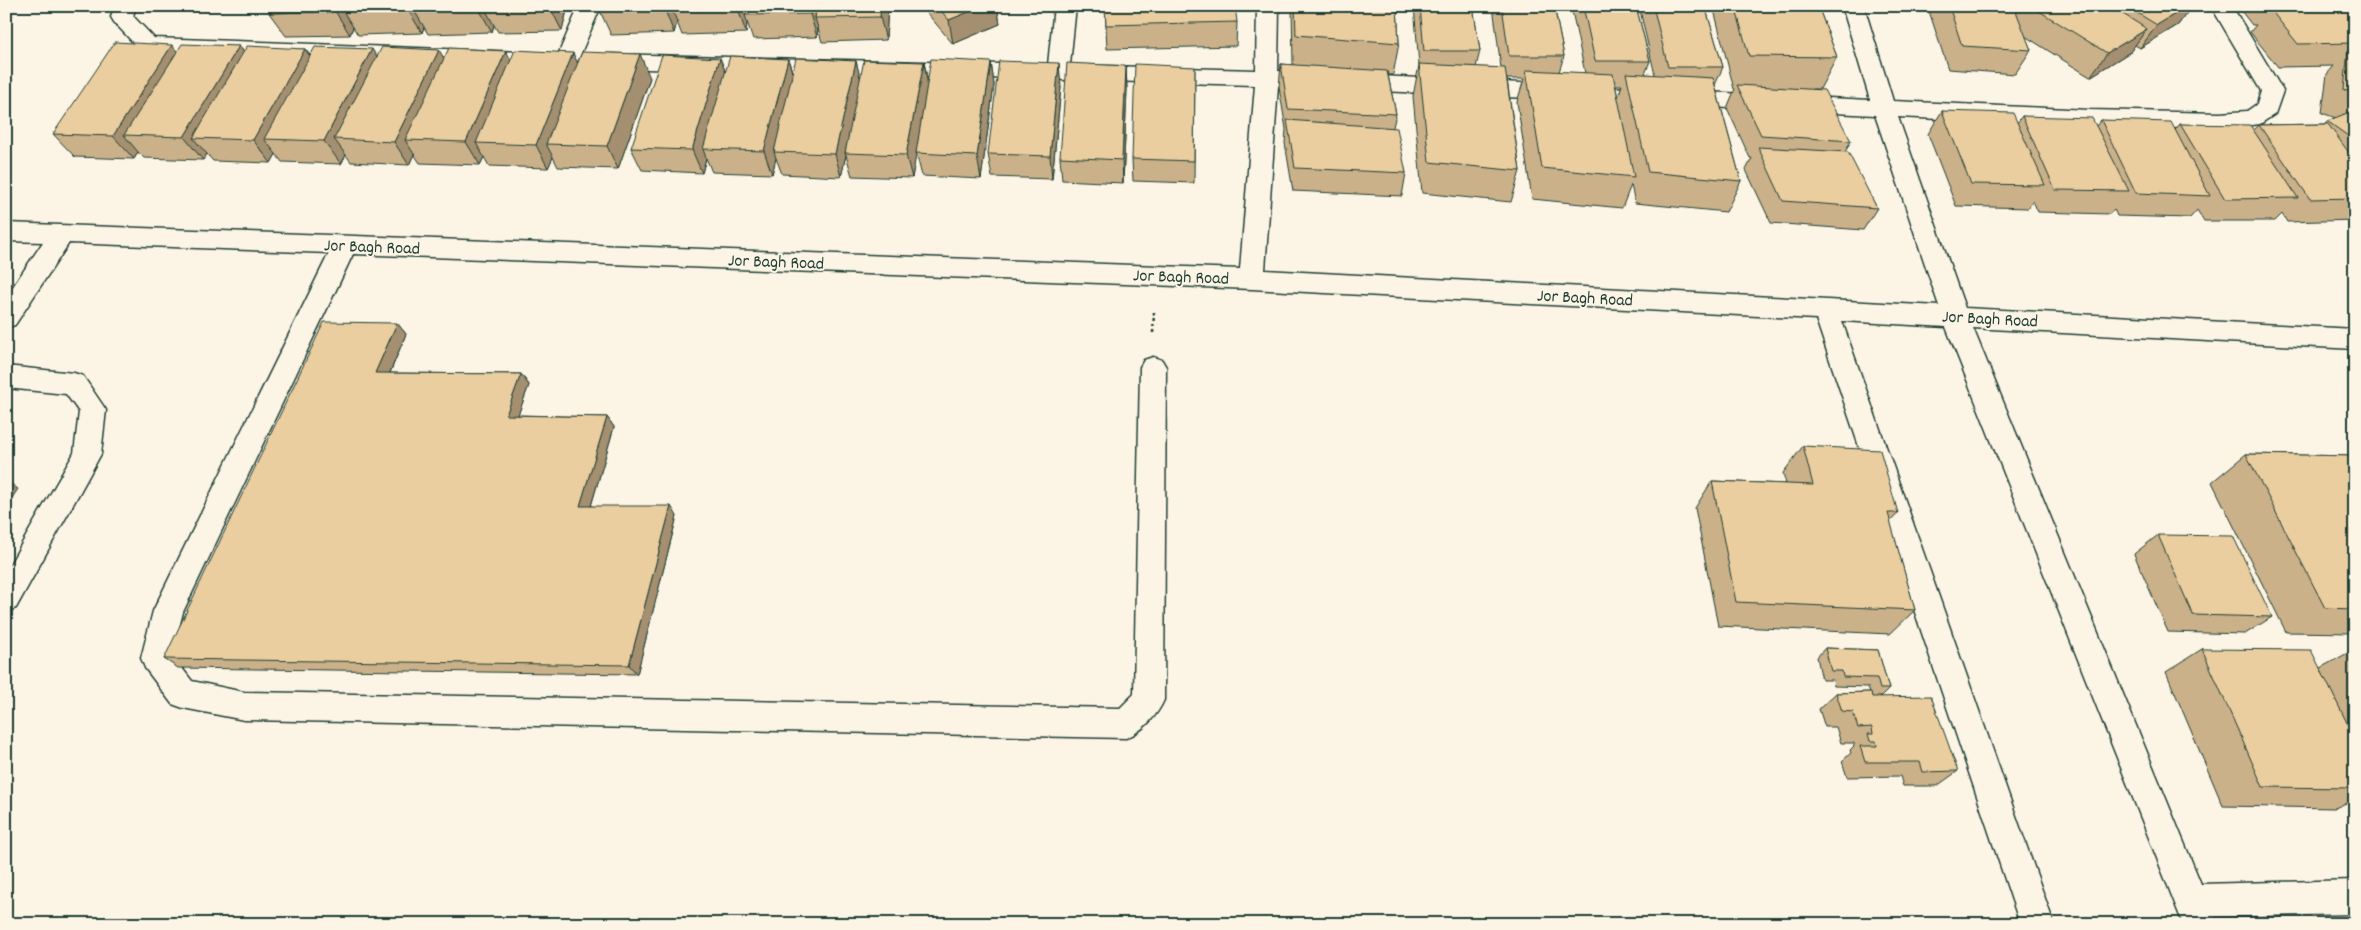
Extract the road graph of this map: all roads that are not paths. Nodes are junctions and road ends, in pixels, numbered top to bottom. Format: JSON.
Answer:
{"nodes":[{"id":1,"x":125,"y":6,"type":"edge"},
{"id":2,"x":590,"y":6,"type":"edge"},
{"id":3,"x":1065,"y":6,"type":"edge"},
{"id":4,"x":1268,"y":6,"type":"edge"},
{"id":5,"x":1853,"y":6,"type":"edge"},
{"id":6,"x":2221,"y":6,"type":"edge"},
{"id":7,"x":568,"y":60,"type":"junction"},
{"id":8,"x":1058,"y":73,"type":"junction"},
{"id":9,"x":1267,"y":78,"type":"junction"},
{"id":10,"x":1884,"y":108,"type":"junction"},
{"id":11,"x":6,"y":232,"type":"edge"},
{"id":12,"x":62,"y":234,"type":"junction"},
{"id":13,"x":345,"y":245,"type":"junction"},
{"id":14,"x":1252,"y":279,"type":"junction"},
{"id":15,"x":1825,"y":310,"type":"junction"},
{"id":16,"x":1955,"y":316,"type":"junction"},
{"id":17,"x":6,"y":318,"type":"edge"},
{"id":18,"x":2355,"y":339,"type":"edge"},
{"id":19,"x":1153,"y":366,"type":"road end"},
{"id":20,"x":6,"y":376,"type":"edge"},
{"id":21,"x":6,"y":600,"type":"edge"},
{"id":22,"x":2355,"y":897,"type":"edge"},
{"id":23,"x":2196,"y":912,"type":"edge"},
{"id":24,"x":2037,"y":924,"type":"edge"}],
"edges":[{"from":1,"to":7,"type":"street"},
{"from":2,"to":7,"type":"street"},
{"from":3,"to":8,"type":"street"},
{"from":4,"to":9,"type":"street"},
{"from":5,"to":10,"type":"street"},
{"from":6,"to":10,"type":"street"},
{"from":7,"to":8,"type":"street"},
{"from":8,"to":9,"type":"street"},
{"from":9,"to":10,"type":"street"},
{"from":9,"to":14,"type":"street"},
{"from":10,"to":16,"type":"street"},
{"from":11,"to":12,"type":"street","name":"Jor Bagh Road"},
{"from":12,"to":13,"type":"street","name":"Jor Bagh Road"},
{"from":12,"to":17,"type":"street"},
{"from":13,"to":14,"type":"street","name":"Jor Bagh Road"},
{"from":13,"to":19,"type":"street"},
{"from":14,"to":15,"type":"street","name":"Jor Bagh Road"},
{"from":15,"to":16,"type":"street","name":"Jor Bagh Road"},
{"from":15,"to":24,"type":"street"},
{"from":16,"to":18,"type":"street","name":"Jor Bagh Road"},
{"from":16,"to":23,"type":"street"},
{"from":20,"to":21,"type":"street"},
{"from":22,"to":23,"type":"street"}]}
